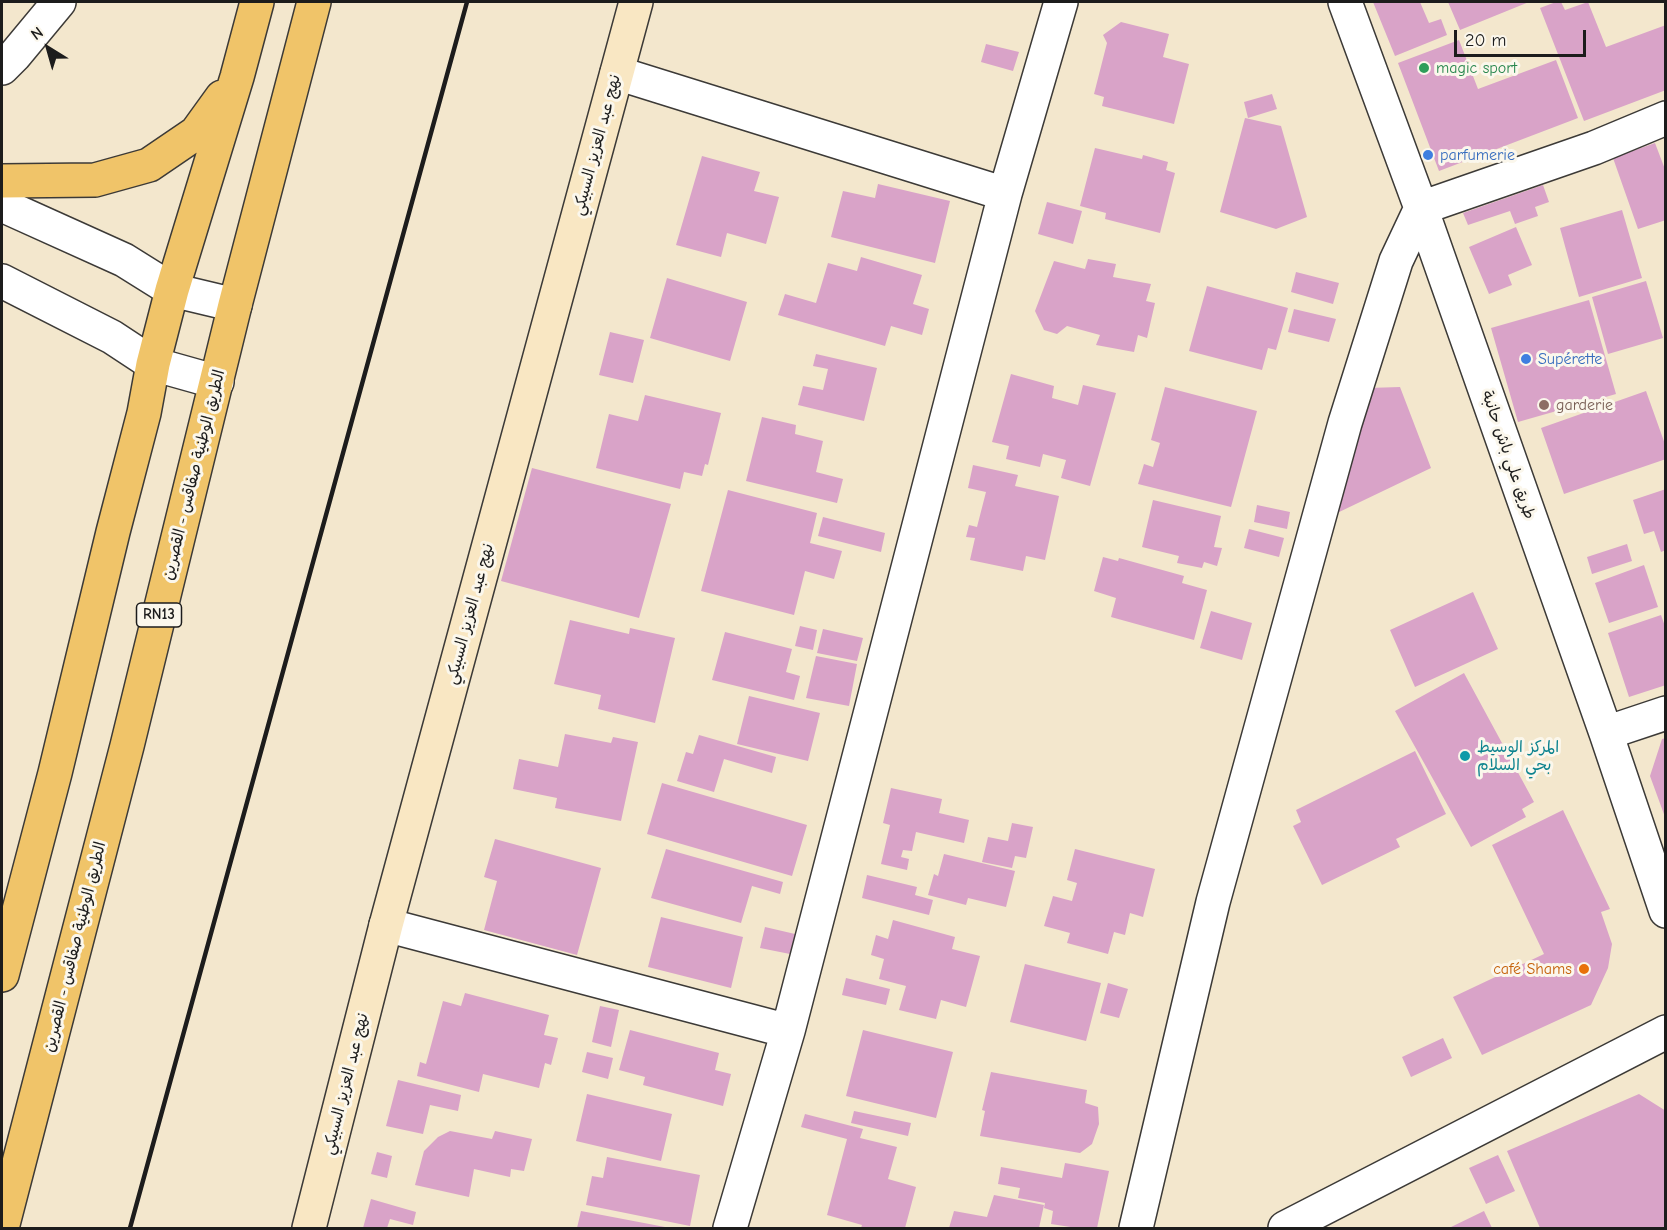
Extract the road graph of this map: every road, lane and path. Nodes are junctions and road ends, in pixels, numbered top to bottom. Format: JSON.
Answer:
{"nodes":[{"id":1,"x":58,"y":2,"type":"edge"},
{"id":2,"x":256,"y":2,"type":"edge"},
{"id":3,"x":314,"y":2,"type":"edge"},
{"id":4,"x":636,"y":2,"type":"edge"},
{"id":5,"x":1061,"y":2,"type":"edge"},
{"id":6,"x":1345,"y":2,"type":"edge"},
{"id":7,"x":2,"y":68,"type":"edge"},
{"id":8,"x":617,"y":74,"type":"junction"},
{"id":9,"x":237,"y":77,"type":"junction"},
{"id":10,"x":1665,"y":118,"type":"edge"},
{"id":11,"x":2,"y":181,"type":"edge"},
{"id":12,"x":1005,"y":194,"type":"junction"},
{"id":13,"x":2,"y":205,"type":"edge"},
{"id":14,"x":1421,"y":208,"type":"junction"},
{"id":15,"x":2,"y":281,"type":"edge"},
{"id":16,"x":172,"y":290,"type":"junction"},
{"id":17,"x":235,"y":305,"type":"junction"},
{"id":18,"x":153,"y":364,"type":"junction"},
{"id":19,"x":216,"y":382,"type":"junction"},
{"id":20,"x":1665,"y":713,"type":"edge"},
{"id":21,"x":1606,"y":733,"type":"junction"},
{"id":22,"x":1665,"y":911,"type":"edge"},
{"id":23,"x":386,"y":925,"type":"junction"},
{"id":24,"x":2,"y":975,"type":"edge"},
{"id":25,"x":788,"y":1031,"type":"junction"},
{"id":26,"x":1665,"y":1032,"type":"edge"},
{"id":27,"x":2,"y":1228,"type":"edge"},
{"id":28,"x":309,"y":1228,"type":"edge"},
{"id":29,"x":730,"y":1228,"type":"edge"},
{"id":30,"x":1136,"y":1228,"type":"edge"},
{"id":31,"x":1284,"y":1228,"type":"edge"}],
"edges":[{"from":1,"to":7,"type":"street"},
{"from":2,"to":9,"type":"main road"},
{"from":3,"to":17,"type":"main road","name":"الطريق الوطنية صفاقس - القصرين","number":"RN13"},
{"from":4,"to":8,"type":"street","name":"نهج عبد العزيز السبيكي"},
{"from":5,"to":12,"type":"street"},
{"from":6,"to":14,"type":"street","name":"طريق علي باش حانبة"},
{"from":8,"to":12,"type":"street"},
{"from":8,"to":23,"type":"street","name":"نهج عبد العزيز السبيكي"},
{"from":9,"to":11,"type":"main road"},
{"from":9,"to":16,"type":"main road"},
{"from":10,"to":14,"type":"street"},
{"from":12,"to":25,"type":"street"},
{"from":13,"to":16,"type":"street"},
{"from":14,"to":21,"type":"street","name":"طريق علي باش حانبة"},
{"from":14,"to":30,"type":"street"},
{"from":15,"to":18,"type":"street"},
{"from":16,"to":17,"type":"street"},
{"from":16,"to":18,"type":"main road"},
{"from":17,"to":19,"type":"main road","name":"الطريق الوطنية صفاقس - القصرين","number":"RN13"},
{"from":18,"to":19,"type":"street"},
{"from":18,"to":24,"type":"main road"},
{"from":19,"to":27,"type":"main road","name":"الطريق الوطنية صفاقس - القصرين","number":"RN13"},
{"from":20,"to":21,"type":"street"},
{"from":21,"to":22,"type":"street","name":"طريق علي باش حانبة"},
{"from":23,"to":25,"type":"street"},
{"from":23,"to":28,"type":"street","name":"نهج عبد العزيز السبيكي"},
{"from":25,"to":29,"type":"street"},
{"from":26,"to":31,"type":"street"}]}
